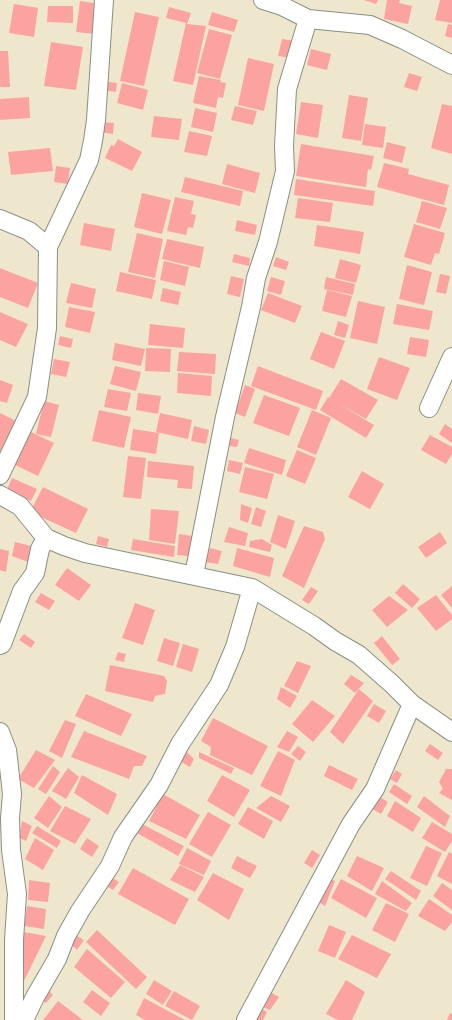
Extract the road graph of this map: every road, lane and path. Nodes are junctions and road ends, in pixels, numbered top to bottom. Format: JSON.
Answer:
{"nodes":[{"id":1,"x":104,"y":0,"type":"edge"},
{"id":2,"x":263,"y":0,"type":"edge"},
{"id":3,"x":308,"y":19,"type":"junction"},
{"id":4,"x":452,"y":65,"type":"edge"},
{"id":5,"x":0,"y":219,"type":"edge"},
{"id":6,"x":48,"y":247,"type":"junction"},
{"id":7,"x":452,"y":357,"type":"edge"},
{"id":8,"x":429,"y":408,"type":"dead end"},
{"id":9,"x":0,"y":475,"type":"edge"},
{"id":10,"x":0,"y":495,"type":"edge"},
{"id":11,"x":46,"y":538,"type":"junction"},
{"id":12,"x":194,"y":575,"type":"junction"},
{"id":13,"x":252,"y":588,"type":"junction"},
{"id":14,"x":0,"y":645,"type":"edge"},
{"id":15,"x":412,"y":704,"type":"junction"},
{"id":16,"x":0,"y":732,"type":"edge"},
{"id":17,"x":452,"y":732,"type":"edge"},
{"id":18,"x":14,"y":1020,"type":"edge"},
{"id":19,"x":24,"y":1020,"type":"edge"},
{"id":20,"x":246,"y":1020,"type":"edge"}],
"edges":[{"from":1,"to":6,"type":"street"},
{"from":2,"to":3,"type":"street"},
{"from":3,"to":4,"type":"street"},
{"from":3,"to":12,"type":"street"},
{"from":5,"to":6,"type":"street"},
{"from":6,"to":9,"type":"street"},
{"from":7,"to":8,"type":"street"},
{"from":10,"to":11,"type":"street"},
{"from":11,"to":12,"type":"street"},
{"from":11,"to":14,"type":"street"},
{"from":12,"to":13,"type":"street"},
{"from":13,"to":15,"type":"street"},
{"from":13,"to":19,"type":"street"},
{"from":15,"to":17,"type":"street"},
{"from":15,"to":20,"type":"street"},
{"from":16,"to":18,"type":"street"}]}
